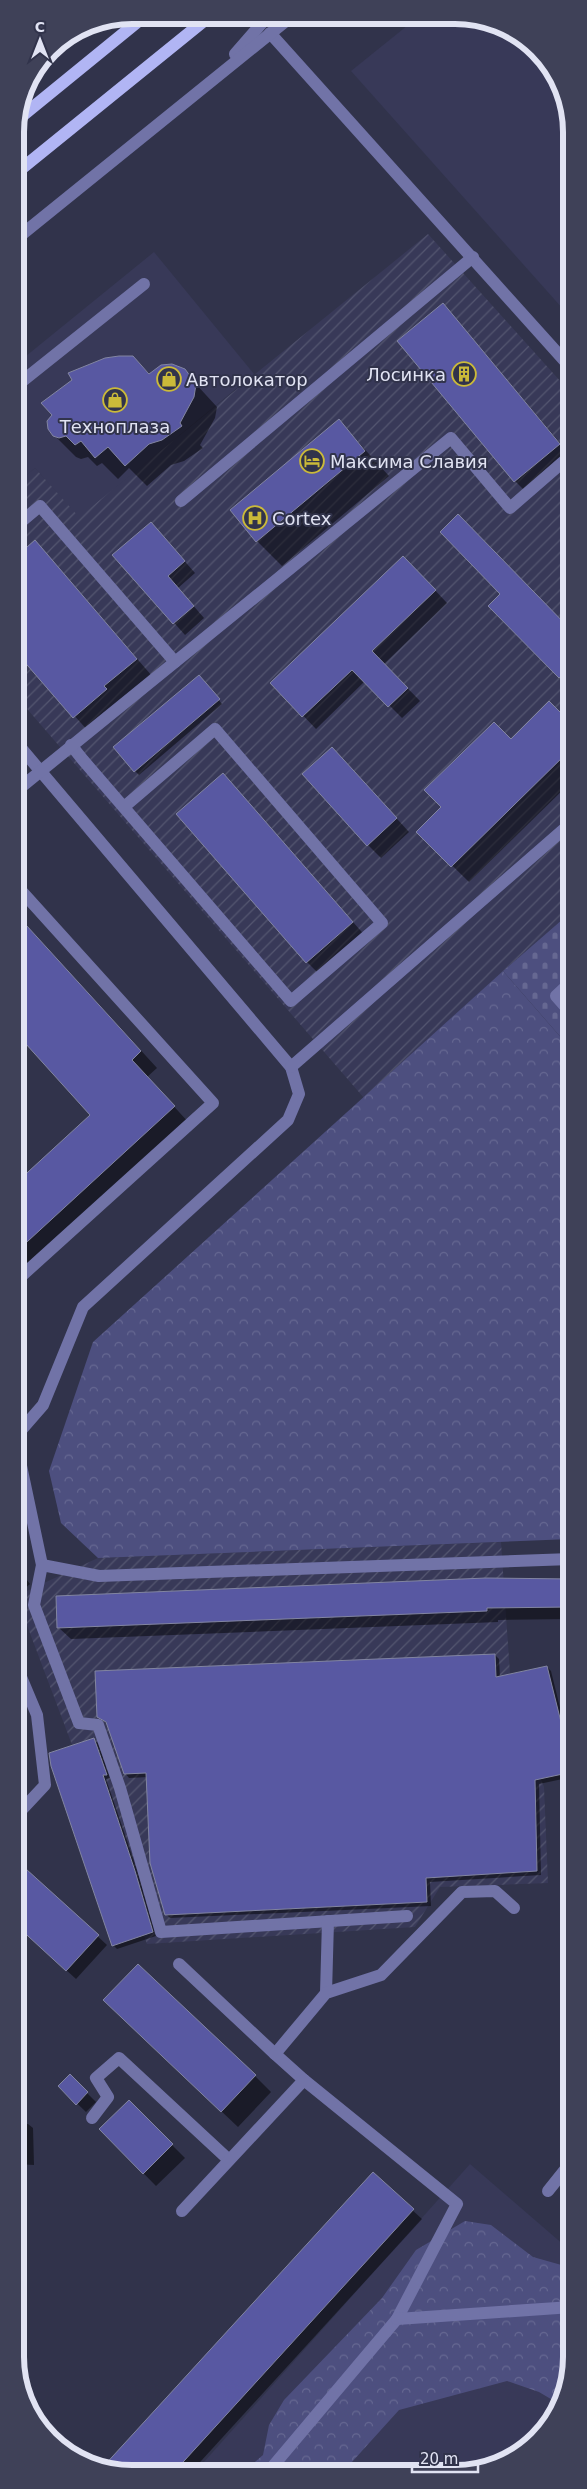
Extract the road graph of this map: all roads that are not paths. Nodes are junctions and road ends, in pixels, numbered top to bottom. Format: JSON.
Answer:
{"nodes":[{"id":1,"x":135,"y":24,"type":"edge"},
{"id":2,"x":200,"y":24,"type":"edge"},
{"id":3,"x":261,"y":24,"type":"edge"},
{"id":4,"x":282,"y":24,"type":"edge"},
{"id":5,"x":270,"y":33,"type":"junction"},
{"id":6,"x":216,"y":78,"type":"junction"},
{"id":7,"x":26,"y":113,"type":"edge"},
{"id":8,"x":24,"y":167,"type":"edge"},
{"id":9,"x":24,"y":233,"type":"edge"},
{"id":10,"x":473,"y":257,"type":"junction"},
{"id":11,"x":144,"y":284,"type":"dead end"},
{"id":12,"x":563,"y":359,"type":"edge"},
{"id":13,"x":24,"y":380,"type":"edge"},
{"id":14,"x":563,"y":462,"type":"edge"},
{"id":15,"x":182,"y":501,"type":"dead end"},
{"id":16,"x":24,"y":520,"type":"edge"},
{"id":17,"x":175,"y":662,"type":"junction"},
{"id":18,"x":71,"y":745,"type":"junction"},
{"id":19,"x":24,"y":751,"type":"edge"},
{"id":20,"x":40,"y":770,"type":"junction"},
{"id":21,"x":24,"y":785,"type":"edge"},
{"id":22,"x":124,"y":807,"type":"junction"},
{"id":23,"x":563,"y":830,"type":"edge"},
{"id":24,"x":24,"y":894,"type":"edge"},
{"id":25,"x":563,"y":989,"type":"edge"},
{"id":26,"x":563,"y":1004,"type":"edge"},
{"id":27,"x":291,"y":1067,"type":"junction"},
{"id":28,"x":24,"y":1274,"type":"edge"},
{"id":29,"x":24,"y":1427,"type":"edge"},
{"id":30,"x":24,"y":1480,"type":"edge"},
{"id":31,"x":563,"y":1559,"type":"edge"},
{"id":32,"x":42,"y":1565,"type":"junction"},
{"id":33,"x":24,"y":1684,"type":"edge"},
{"id":34,"x":24,"y":1807,"type":"edge"},
{"id":35,"x":514,"y":1908,"type":"dead end"},
{"id":36,"x":406,"y":1916,"type":"dead end"},
{"id":37,"x":328,"y":1921,"type":"junction"},
{"id":38,"x":179,"y":1964,"type":"dead end"},
{"id":39,"x":326,"y":1993,"type":"junction"},
{"id":40,"x":274,"y":2054,"type":"junction"},
{"id":41,"x":304,"y":2080,"type":"junction"},
{"id":42,"x":92,"y":2118,"type":"dead end"},
{"id":43,"x":229,"y":2160,"type":"junction"},
{"id":44,"x":563,"y":2172,"type":"edge"},
{"id":45,"x":548,"y":2191,"type":"dead end"},
{"id":46,"x":182,"y":2211,"type":"dead end"},
{"id":47,"x":563,"y":2308,"type":"edge"},
{"id":48,"x":398,"y":2319,"type":"junction"},
{"id":49,"x":274,"y":2465,"type":"edge"}],
"edges":[{"from":1,"to":7,"type":"main road"},
{"from":2,"to":8,"type":"main road"},
{"from":3,"to":6,"type":"street"},
{"from":4,"to":5,"type":"street"},
{"from":5,"to":6,"type":"street"},
{"from":5,"to":10,"type":"street"},
{"from":6,"to":9,"type":"street"},
{"from":10,"to":12,"type":"street"},
{"from":10,"to":15,"type":"street"},
{"from":11,"to":13,"type":"street"},
{"from":14,"to":17,"type":"street"},
{"from":16,"to":17,"type":"street"},
{"from":17,"to":18,"type":"street"},
{"from":18,"to":20,"type":"street"},
{"from":18,"to":22,"type":"street"},
{"from":19,"to":20,"type":"street"},
{"from":20,"to":21,"type":"street"},
{"from":20,"to":27,"type":"street"},
{"from":22,"to":22,"type":"street"},
{"from":23,"to":27,"type":"street"},
{"from":24,"to":28,"type":"street"},
{"from":25,"to":26,"type":"street"},
{"from":27,"to":29,"type":"street"},
{"from":30,"to":32,"type":"street"},
{"from":31,"to":32,"type":"street"},
{"from":32,"to":37,"type":"street"},
{"from":33,"to":34,"type":"street"},
{"from":35,"to":39,"type":"street"},
{"from":36,"to":37,"type":"street"},
{"from":37,"to":39,"type":"street"},
{"from":38,"to":40,"type":"street"},
{"from":39,"to":40,"type":"street"},
{"from":40,"to":41,"type":"street"},
{"from":41,"to":43,"type":"street"},
{"from":41,"to":48,"type":"street"},
{"from":42,"to":43,"type":"street"},
{"from":43,"to":46,"type":"street"},
{"from":44,"to":45,"type":"street"},
{"from":47,"to":48,"type":"street"},
{"from":48,"to":49,"type":"street"}]}
